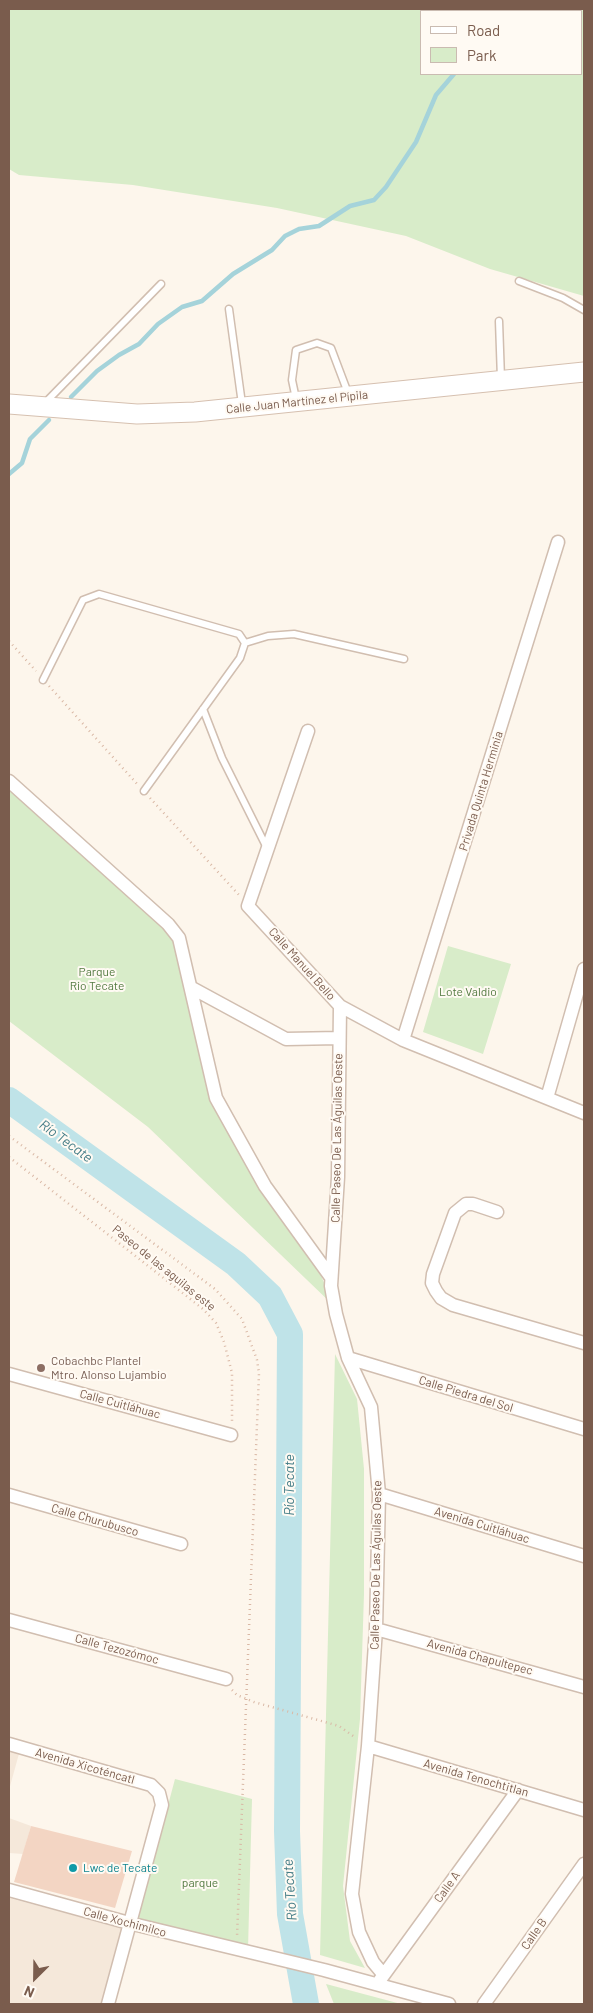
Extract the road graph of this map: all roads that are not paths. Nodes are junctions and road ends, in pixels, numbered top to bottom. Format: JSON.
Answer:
{"nodes":[{"id":1,"x":519,"y":281,"type":"dead end"},
{"id":2,"x":161,"y":284,"type":"dead end"},
{"id":3,"x":229,"y":309,"type":"dead end"},
{"id":4,"x":584,"y":310,"type":"edge"},
{"id":5,"x":499,"y":321,"type":"dead end"},
{"id":6,"x":584,"y":372,"type":"edge"},
{"id":7,"x":501,"y":380,"type":"junction"},
{"id":8,"x":349,"y":397,"type":"junction"},
{"id":9,"x":297,"y":403,"type":"junction"},
{"id":10,"x":9,"y":404,"type":"edge"},
{"id":11,"x":41,"y":407,"type":"junction"},
{"id":12,"x":242,"y":408,"type":"junction"},
{"id":13,"x":558,"y":542,"type":"dead end"},
{"id":14,"x":245,"y":643,"type":"junction"},
{"id":15,"x":404,"y":658,"type":"dead end"},
{"id":16,"x":43,"y":680,"type":"road end"},
{"id":17,"x":203,"y":709,"type":"junction"},
{"id":18,"x":308,"y":731,"type":"dead end"},
{"id":19,"x":9,"y":781,"type":"edge"},
{"id":20,"x":144,"y":791,"type":"road end"},
{"id":21,"x":268,"y":850,"type":"junction"},
{"id":22,"x":584,"y":969,"type":"edge"},
{"id":23,"x":192,"y":988,"type":"junction"},
{"id":24,"x":340,"y":1006,"type":"junction"},
{"id":25,"x":339,"y":1038,"type":"junction"},
{"id":26,"x":403,"y":1040,"type":"junction"},
{"id":27,"x":547,"y":1098,"type":"junction"},
{"id":28,"x":584,"y":1113,"type":"edge"},
{"id":29,"x":498,"y":1212,"type":"dead end"},
{"id":30,"x":330,"y":1276,"type":"junction"},
{"id":31,"x":584,"y":1344,"type":"edge"},
{"id":32,"x":348,"y":1358,"type":"junction"},
{"id":33,"x":9,"y":1374,"type":"edge"},
{"id":34,"x":584,"y":1429,"type":"edge"},
{"id":35,"x":231,"y":1435,"type":"road end"},
{"id":36,"x":379,"y":1494,"type":"junction"},
{"id":37,"x":9,"y":1496,"type":"edge"},
{"id":38,"x":181,"y":1544,"type":"dead end"},
{"id":39,"x":584,"y":1556,"type":"edge"},
{"id":40,"x":9,"y":1620,"type":"edge"},
{"id":41,"x":376,"y":1629,"type":"junction"},
{"id":42,"x":226,"y":1679,"type":"road end"},
{"id":43,"x":584,"y":1687,"type":"edge"},
{"id":44,"x":9,"y":1744,"type":"edge"},
{"id":45,"x":368,"y":1746,"type":"junction"},
{"id":46,"x":518,"y":1790,"type":"junction"},
{"id":47,"x":584,"y":1810,"type":"edge"},
{"id":48,"x":584,"y":1864,"type":"edge"},
{"id":49,"x":9,"y":1890,"type":"edge"},
{"id":50,"x":130,"y":1924,"type":"junction"},
{"id":51,"x":384,"y":1974,"type":"junction"},
{"id":52,"x":376,"y":1985,"type":"junction"},
{"id":53,"x":108,"y":2004,"type":"edge"},
{"id":54,"x":448,"y":2004,"type":"edge"},
{"id":55,"x":484,"y":2004,"type":"edge"}],
"edges":[{"from":1,"to":4,"type":"lane"},
{"from":2,"to":11,"type":"lane"},
{"from":3,"to":12,"type":"lane"},
{"from":5,"to":7,"type":"lane"},
{"from":6,"to":7,"type":"main road","name":"Calle Juan Martínez el Pípila"},
{"from":7,"to":8,"type":"main road","name":"Calle Juan Martínez el Pípila"},
{"from":8,"to":9,"type":"main road","name":"Calle Juan Martínez el Pípila"},
{"from":8,"to":9,"type":"lane"},
{"from":9,"to":12,"type":"main road","name":"Calle Juan Martínez el Pípila"},
{"from":10,"to":11,"type":"main road","name":"Calle Juan Martínez el Pípila"},
{"from":11,"to":12,"type":"main road","name":"Calle Juan Martínez el Pípila"},
{"from":13,"to":26,"type":"street","name":"Privada Quinta Herminia"},
{"from":14,"to":15,"type":"lane"},
{"from":14,"to":16,"type":"lane"},
{"from":14,"to":17,"type":"lane"},
{"from":17,"to":20,"type":"lane"},
{"from":17,"to":21,"type":"lane"},
{"from":18,"to":21,"type":"street"},
{"from":19,"to":23,"type":"street"},
{"from":21,"to":24,"type":"street","name":"Calle Manuel Bello"},
{"from":22,"to":27,"type":"street"},
{"from":23,"to":25,"type":"street"},
{"from":23,"to":30,"type":"street"},
{"from":24,"to":25,"type":"street","name":"Calle Paseo De Las Águilas Oeste"},
{"from":24,"to":26,"type":"street","name":"Calle Manuel Bello"},
{"from":25,"to":30,"type":"street","name":"Calle Paseo De Las Águilas Oeste"},
{"from":26,"to":27,"type":"street","name":"Calle Manuel Bello"},
{"from":27,"to":28,"type":"street","name":"Calle Manuel Bello"},
{"from":29,"to":31,"type":"street"},
{"from":30,"to":32,"type":"street","name":"Calle Paseo De Las Águilas Oeste"},
{"from":32,"to":34,"type":"street","name":"Calle Piedra del Sol"},
{"from":32,"to":36,"type":"street","name":"Calle Paseo De Las Águilas Oeste"},
{"from":33,"to":35,"type":"street","name":"Calle Cuitláhuac"},
{"from":36,"to":39,"type":"street","name":"Avenida Cuitláhuac"},
{"from":36,"to":41,"type":"street","name":"Calle Paseo De Las Águilas Oeste"},
{"from":37,"to":38,"type":"street","name":"Calle Churubusco"},
{"from":40,"to":42,"type":"street","name":"Calle Tezozómoc"},
{"from":41,"to":43,"type":"street","name":"Avenida Chapultepec"},
{"from":41,"to":45,"type":"street","name":"Calle Paseo De Las Águilas Oeste"},
{"from":44,"to":50,"type":"street","name":"Avenida Xicoténcatl"},
{"from":45,"to":46,"type":"street","name":"Avenida Tenochtitlan"},
{"from":45,"to":51,"type":"street","name":"Calle Paseo De Las Águilas Oeste"},
{"from":46,"to":47,"type":"street","name":"Avenida Tenochtitlan"},
{"from":46,"to":51,"type":"street","name":"Calle A"},
{"from":48,"to":55,"type":"street","name":"Calle B"},
{"from":49,"to":50,"type":"street","name":"Calle Xochimilco"},
{"from":50,"to":52,"type":"street","name":"Calle Xochimilco"},
{"from":50,"to":53,"type":"street"},
{"from":51,"to":52,"type":"street","name":"Calle A"},
{"from":52,"to":54,"type":"street","name":"Calle Xochimilco"}]}
